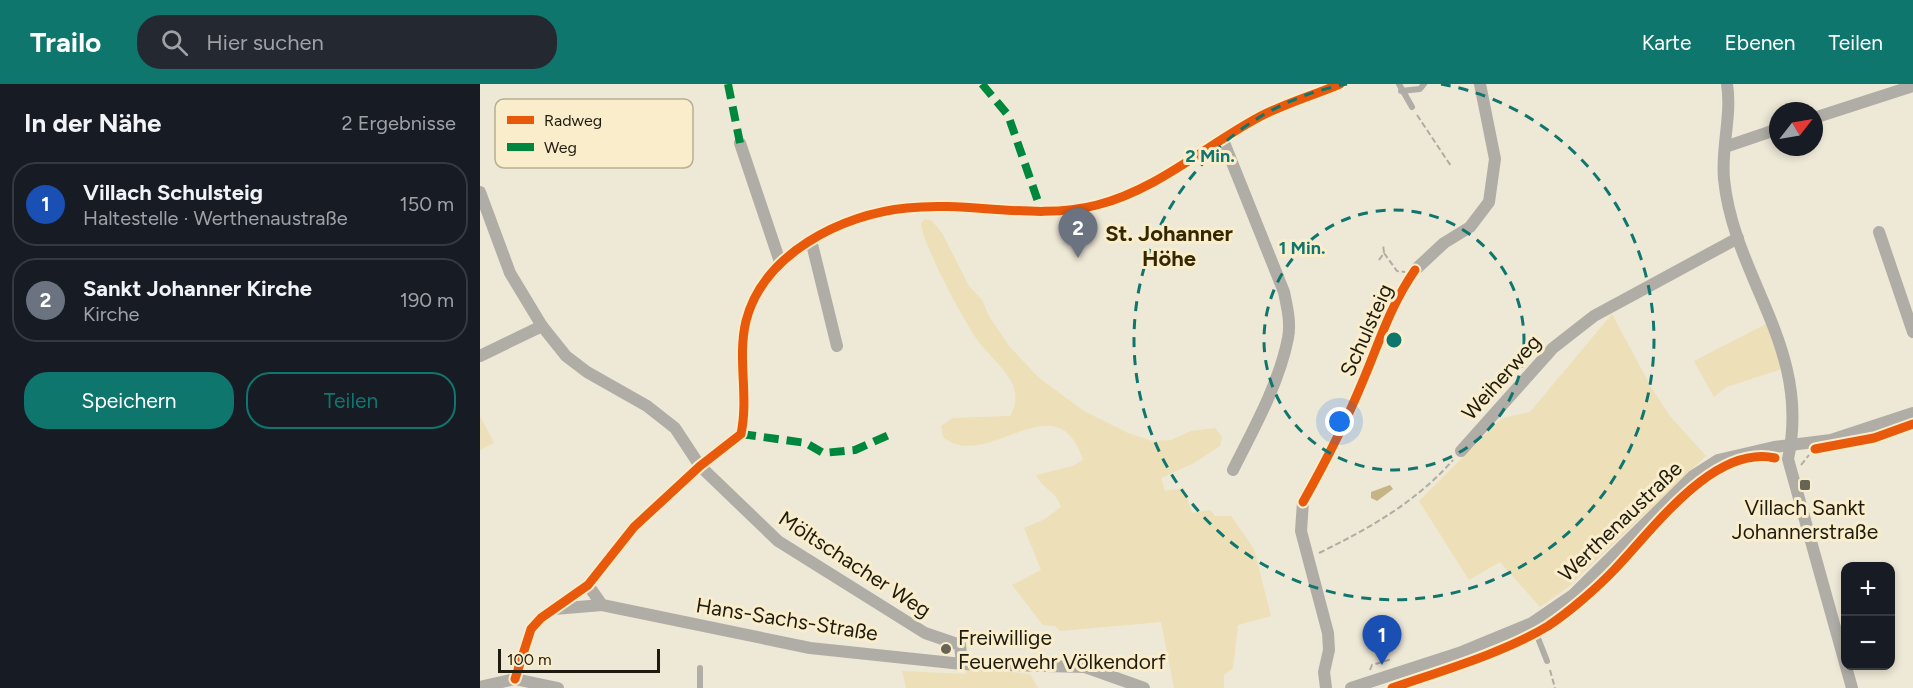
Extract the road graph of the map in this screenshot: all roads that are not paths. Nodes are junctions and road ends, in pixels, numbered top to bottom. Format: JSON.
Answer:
{"nodes":[{"id":1,"x":1341,"y":84,"type":"edge"},
{"id":2,"x":1424,"y":84,"type":"edge"},
{"id":3,"x":1480,"y":84,"type":"edge"},
{"id":4,"x":1727,"y":84,"type":"edge"},
{"id":5,"x":1913,"y":86,"type":"edge"},
{"id":6,"x":1400,"y":88,"type":"edge"},
{"id":7,"x":1412,"y":107,"type":"road end"},
{"id":8,"x":1823,"y":115,"type":"edge"},
{"id":9,"x":1769,"y":132,"type":"edge"},
{"id":10,"x":1223,"y":140,"type":"junction"},
{"id":11,"x":740,"y":143,"type":"dead end"},
{"id":12,"x":1725,"y":147,"type":"junction"},
{"id":13,"x":480,"y":192,"type":"edge"},
{"id":14,"x":1879,"y":232,"type":"dead end"},
{"id":15,"x":1738,"y":238,"type":"junction"},
{"id":16,"x":811,"y":240,"type":"junction"},
{"id":17,"x":780,"y":262,"type":"junction"},
{"id":18,"x":1411,"y":275,"type":"road end"},
{"id":19,"x":542,"y":326,"type":"junction"},
{"id":20,"x":1913,"y":332,"type":"edge"},
{"id":21,"x":837,"y":346,"type":"dead end"},
{"id":22,"x":480,"y":356,"type":"edge"},
{"id":23,"x":1913,"y":413,"type":"edge"},
{"id":24,"x":1792,"y":444,"type":"junction"},
{"id":25,"x":1461,"y":451,"type":"road end"},
{"id":26,"x":700,"y":466,"type":"junction"},
{"id":27,"x":1233,"y":470,"type":"dead end"},
{"id":28,"x":1303,"y":502,"type":"dead end"},
{"id":29,"x":588,"y":585,"type":"junction"},
{"id":30,"x":602,"y":605,"type":"junction"},
{"id":31,"x":553,"y":609,"type":"junction"},
{"id":32,"x":1532,"y":623,"type":"junction"},
{"id":33,"x":1547,"y":661,"type":"road end"},
{"id":34,"x":962,"y":664,"type":"junction"},
{"id":35,"x":700,"y":668,"type":"dead end"},
{"id":36,"x":515,"y":679,"type":"junction"},
{"id":37,"x":480,"y":687,"type":"edge"},
{"id":38,"x":558,"y":688,"type":"edge"},
{"id":39,"x":700,"y":688,"type":"edge"},
{"id":40,"x":1144,"y":688,"type":"edge"},
{"id":41,"x":1326,"y":688,"type":"edge"},
{"id":42,"x":1351,"y":688,"type":"edge"},
{"id":43,"x":1852,"y":688,"type":"edge"}],
"edges":[{"from":1,"to":10,"type":"street"},
{"from":2,"to":6,"type":"lane"},
{"from":3,"to":18,"type":"street","name":"Schulsteig"},
{"from":4,"to":12,"type":"street"},
{"from":5,"to":8,"type":"street"},
{"from":6,"to":7,"type":"lane"},
{"from":9,"to":12,"type":"street"},
{"from":10,"to":16,"type":"street"},
{"from":10,"to":27,"type":"street"},
{"from":11,"to":17,"type":"street"},
{"from":12,"to":15,"type":"street"},
{"from":13,"to":19,"type":"street","name":"Möltschacher Weg"},
{"from":14,"to":20,"type":"street"},
{"from":15,"to":24,"type":"street"},
{"from":15,"to":25,"type":"street","name":"Weiherweg"},
{"from":16,"to":17,"type":"street"},
{"from":16,"to":21,"type":"street"},
{"from":17,"to":26,"type":"street"},
{"from":19,"to":22,"type":"street"},
{"from":19,"to":26,"type":"street","name":"Möltschacher Weg"},
{"from":23,"to":24,"type":"street","name":"Werthenaustraße"},
{"from":24,"to":32,"type":"street","name":"Werthenaustraße"},
{"from":24,"to":43,"type":"street"},
{"from":26,"to":29,"type":"street"},
{"from":26,"to":34,"type":"street","name":"Möltschacher Weg"},
{"from":28,"to":41,"type":"street"},
{"from":29,"to":30,"type":"street"},
{"from":29,"to":31,"type":"street"},
{"from":30,"to":31,"type":"street","name":"Hans-Sachs-Straße"},
{"from":30,"to":34,"type":"street","name":"Hans-Sachs-Straße"},
{"from":31,"to":36,"type":"street"},
{"from":32,"to":33,"type":"lane"},
{"from":32,"to":42,"type":"street","name":"Werthenaustraße"},
{"from":34,"to":40,"type":"street","name":"Hans-Sachs-Straße"},
{"from":35,"to":39,"type":"lane"},
{"from":36,"to":37,"type":"street"},
{"from":36,"to":38,"type":"street"}]}
